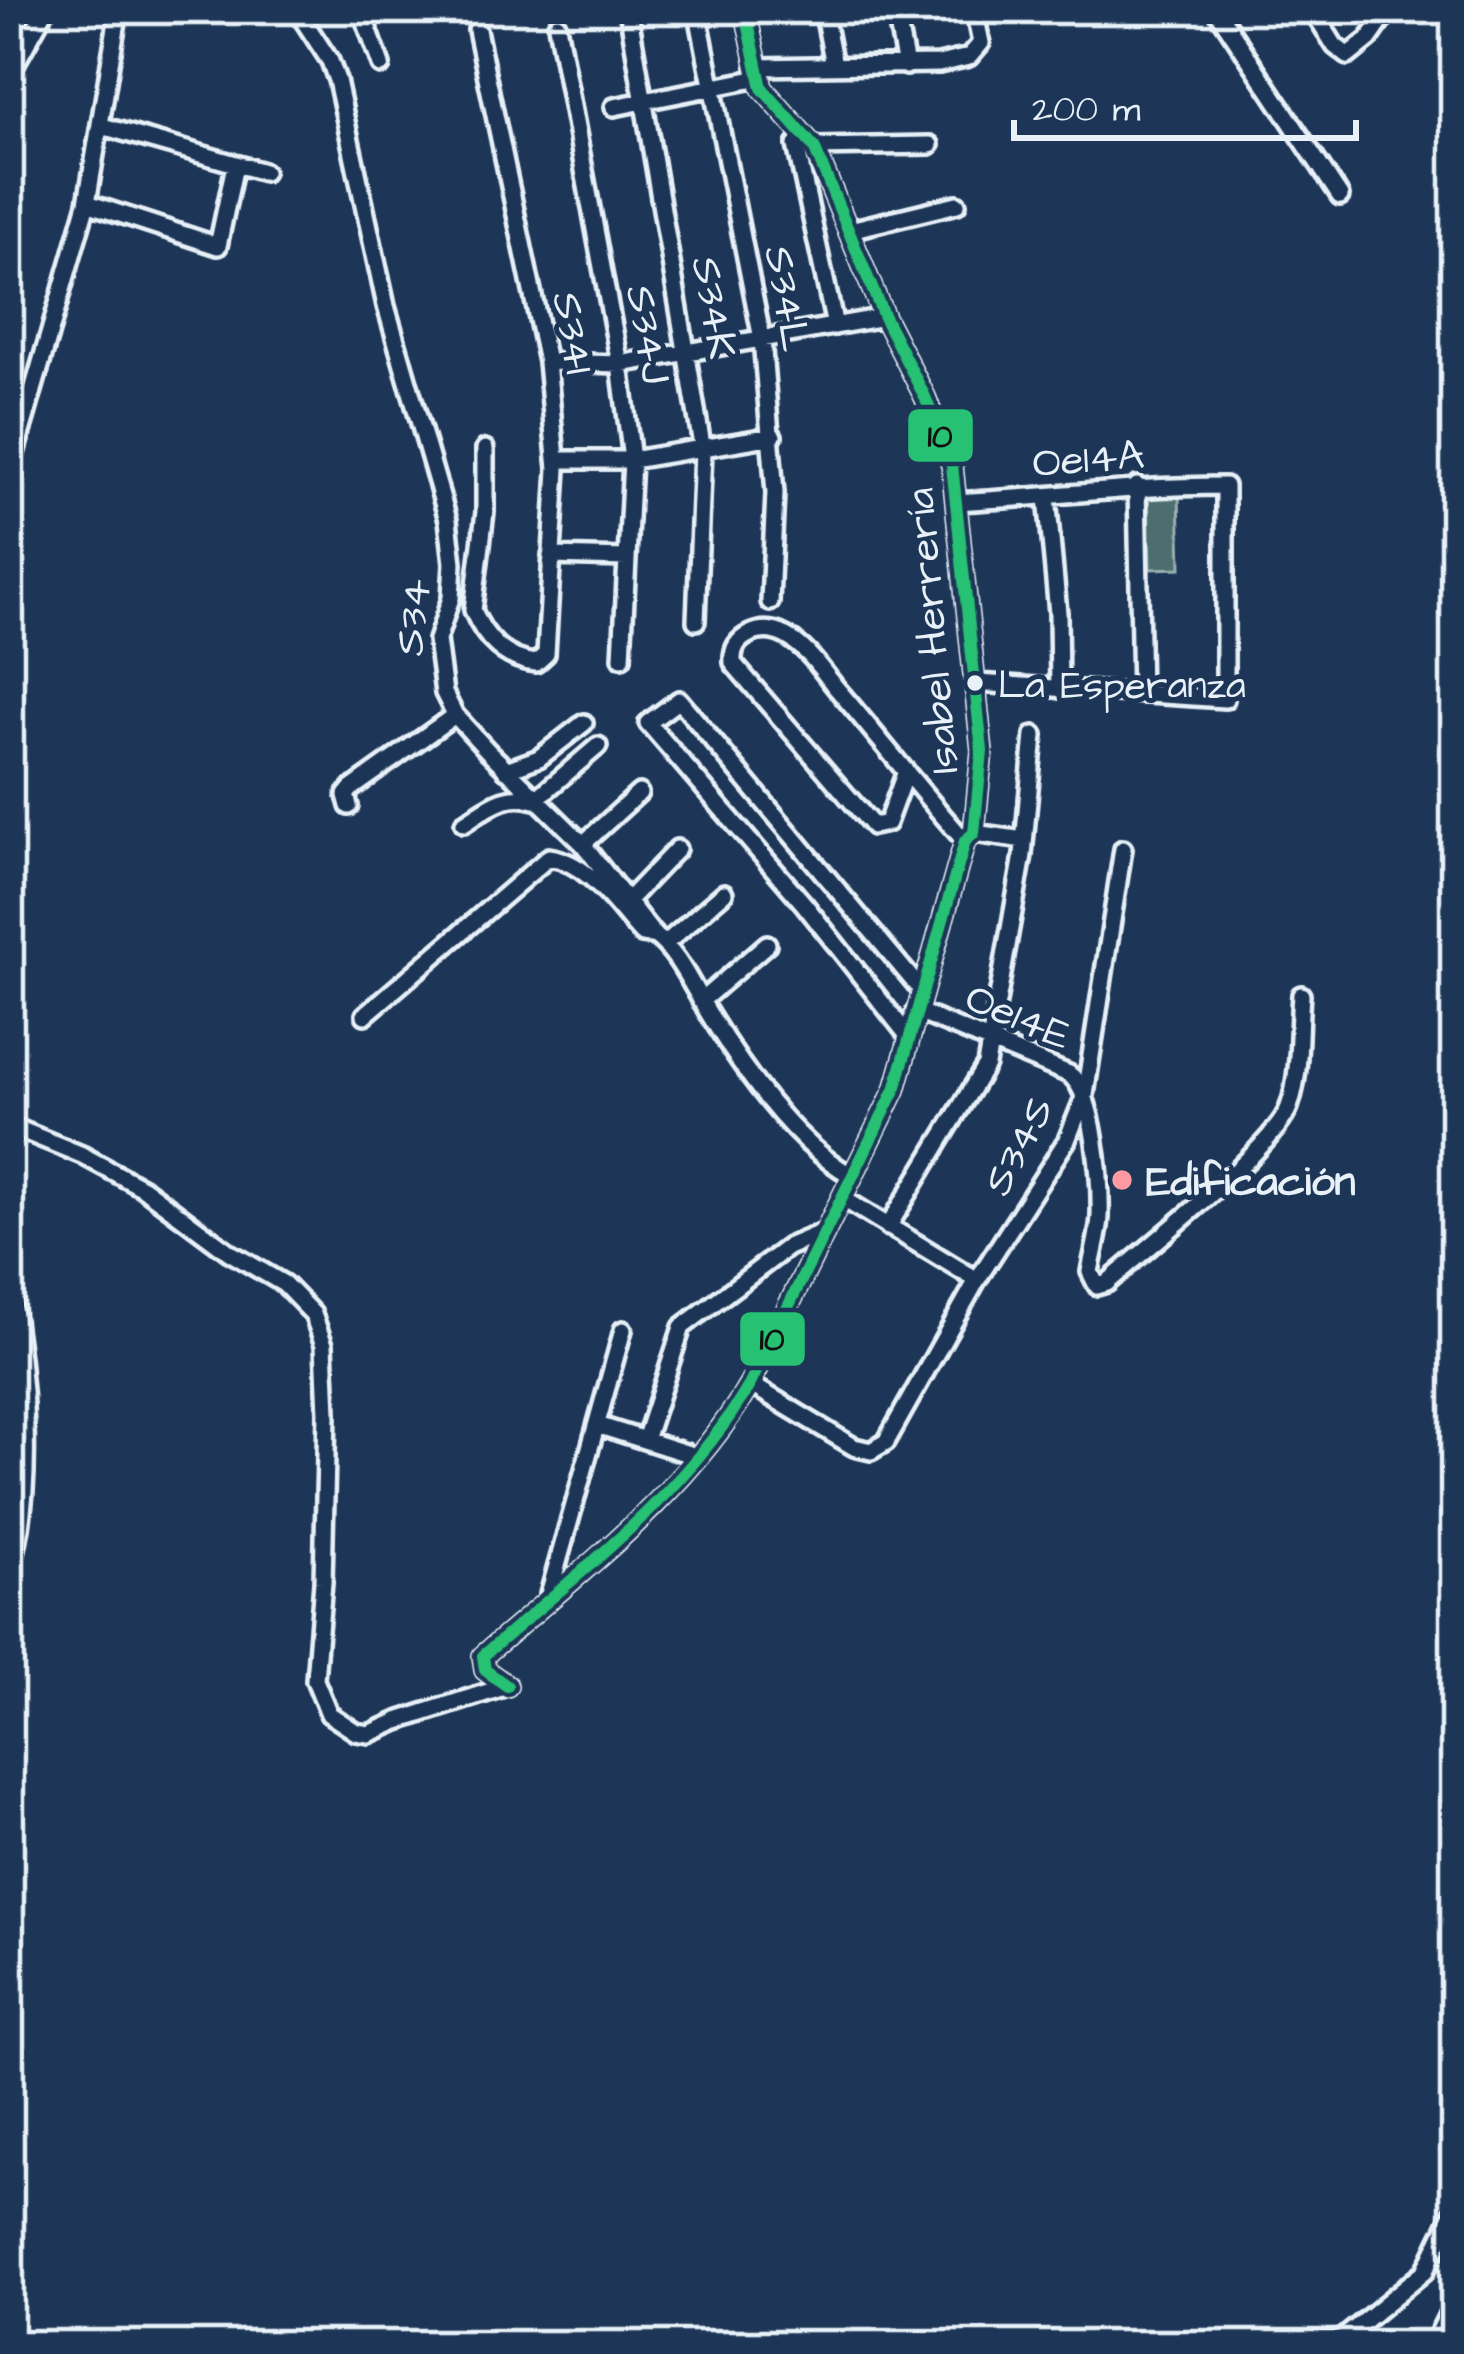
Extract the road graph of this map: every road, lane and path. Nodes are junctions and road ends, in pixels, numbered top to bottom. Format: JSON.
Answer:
{"nodes":[{"id":1,"x":46,"y":9,"type":"edge"},
{"id":2,"x":119,"y":9,"type":"edge"},
{"id":3,"x":296,"y":9,"type":"edge"},
{"id":4,"x":362,"y":9,"type":"edge"},
{"id":5,"x":628,"y":9,"type":"edge"},
{"id":6,"x":698,"y":9,"type":"edge"},
{"id":7,"x":745,"y":9,"type":"edge"},
{"id":8,"x":823,"y":9,"type":"edge"},
{"id":9,"x":895,"y":9,"type":"edge"},
{"id":10,"x":974,"y":9,"type":"edge"},
{"id":11,"x":1216,"y":9,"type":"edge"},
{"id":12,"x":1312,"y":9,"type":"edge"},
{"id":13,"x":1390,"y":9,"type":"edge"},
{"id":14,"x":556,"y":25,"type":"dead end"},
{"id":15,"x":477,"y":30,"type":"dead end"},
{"id":16,"x":382,"y":65,"type":"dead end"},
{"id":17,"x":834,"y":65,"type":"junction"},
{"id":18,"x":907,"y":66,"type":"junction"},
{"id":19,"x":758,"y":72,"type":"junction"},
{"id":20,"x":9,"y":75,"type":"edge"},
{"id":21,"x":712,"y":88,"type":"junction"},
{"id":22,"x":641,"y":102,"type":"junction"},
{"id":23,"x":614,"y":107,"type":"dead end"},
{"id":24,"x":103,"y":126,"type":"junction"},
{"id":25,"x":796,"y":145,"type":"dead end"},
{"id":26,"x":930,"y":146,"type":"dead end"},
{"id":27,"x":814,"y":148,"type":"junction"},
{"id":28,"x":235,"y":165,"type":"junction"},
{"id":29,"x":264,"y":172,"type":"dead end"},
{"id":30,"x":1340,"y":196,"type":"dead end"},
{"id":31,"x":87,"y":203,"type":"junction"},
{"id":32,"x":957,"y":204,"type":"dead end"},
{"id":33,"x":850,"y":230,"type":"junction"},
{"id":34,"x":884,"y":316,"type":"junction"},
{"id":35,"x":835,"y":326,"type":"junction"},
{"id":36,"x":762,"y":339,"type":"junction"},
{"id":37,"x":688,"y":352,"type":"junction"},
{"id":38,"x":547,"y":362,"type":"junction"},
{"id":39,"x":620,"y":364,"type":"junction"},
{"id":40,"x":772,"y":436,"type":"junction"},
{"id":41,"x":485,"y":449,"type":"dead end"},
{"id":42,"x":703,"y":451,"type":"junction"},
{"id":43,"x":556,"y":460,"type":"junction"},
{"id":44,"x":632,"y":460,"type":"junction"},
{"id":45,"x":9,"y":474,"type":"edge"},
{"id":46,"x":1137,"y":486,"type":"junction"},
{"id":47,"x":1047,"y":497,"type":"junction"},
{"id":48,"x":957,"y":502,"type":"junction"},
{"id":49,"x":551,"y":556,"type":"junction"},
{"id":50,"x":626,"y":559,"type":"junction"},
{"id":51,"x":770,"y":602,"type":"dead end"},
{"id":52,"x":696,"y":621,"type":"dead end"},
{"id":53,"x":622,"y":658,"type":"dead end"},
{"id":54,"x":977,"y":683,"type":"junction"},
{"id":55,"x":1059,"y":689,"type":"junction"},
{"id":56,"x":1142,"y":694,"type":"junction"},
{"id":57,"x":455,"y":715,"type":"junction"},
{"id":58,"x":584,"y":723,"type":"dead end"},
{"id":59,"x":1034,"y":735,"type":"dead end"},
{"id":60,"x":598,"y":746,"type":"dead end"},
{"id":61,"x":506,"y":770,"type":"junction"},
{"id":62,"x":906,"y":771,"type":"junction"},
{"id":63,"x":639,"y":793,"type":"dead end"},
{"id":64,"x":535,"y":800,"type":"junction"},
{"id":65,"x":349,"y":806,"type":"dead end"},
{"id":66,"x":464,"y":823,"type":"dead end"},
{"id":67,"x":970,"y":837,"type":"junction"},
{"id":68,"x":1024,"y":840,"type":"junction"},
{"id":69,"x":583,"y":844,"type":"junction"},
{"id":70,"x":677,"y":849,"type":"dead end"},
{"id":71,"x":1124,"y":849,"type":"dead end"},
{"id":72,"x":724,"y":893,"type":"dead end"},
{"id":73,"x":629,"y":899,"type":"junction"},
{"id":74,"x":659,"y":939,"type":"junction"},
{"id":75,"x":767,"y":944,"type":"dead end"},
{"id":76,"x":920,"y":990,"type":"junction"},
{"id":77,"x":1301,"y":995,"type":"dead end"},
{"id":78,"x":701,"y":1001,"type":"junction"},
{"id":79,"x":916,"y":1011,"type":"junction"},
{"id":80,"x":365,"y":1015,"type":"dead end"},
{"id":81,"x":909,"y":1037,"type":"junction"},
{"id":82,"x":991,"y":1040,"type":"junction"},
{"id":83,"x":1084,"y":1095,"type":"junction"},
{"id":84,"x":9,"y":1125,"type":"edge"},
{"id":85,"x":851,"y":1176,"type":"junction"},
{"id":86,"x":842,"y":1198,"type":"junction"},
{"id":87,"x":888,"y":1227,"type":"junction"},
{"id":88,"x":823,"y":1232,"type":"junction"},
{"id":89,"x":977,"y":1280,"type":"junction"},
{"id":90,"x":9,"y":1286,"type":"edge"},
{"id":91,"x":623,"y":1330,"type":"dead end"},
{"id":92,"x":750,"y":1384,"type":"junction"},
{"id":93,"x":597,"y":1424,"type":"junction"},
{"id":94,"x":645,"y":1440,"type":"junction"},
{"id":95,"x":698,"y":1457,"type":"junction"},
{"id":96,"x":9,"y":1574,"type":"edge"},
{"id":97,"x":547,"y":1602,"type":"junction"},
{"id":98,"x":1455,"y":2209,"type":"edge"},
{"id":99,"x":1455,"y":2300,"type":"edge"},
{"id":100,"x":1350,"y":2343,"type":"edge"},
{"id":101,"x":1298,"y":2345,"type":"edge"},
{"id":102,"x":1433,"y":2345,"type":"edge"}],
"edges":[{"from":1,"to":20,"type":"street"},
{"from":2,"to":24,"type":"street"},
{"from":3,"to":57,"type":"street","name":"S34"},
{"from":4,"to":16,"type":"street"},
{"from":5,"to":22,"type":"street","name":"S34K"},
{"from":6,"to":21,"type":"street","name":"S34L"},
{"from":7,"to":19,"type":"street","name":"Isabel Herrería"},
{"from":8,"to":17,"type":"street"},
{"from":9,"to":18,"type":"street"},
{"from":10,"to":18,"type":"street"},
{"from":11,"to":30,"type":"street"},
{"from":12,"to":13,"type":"street"},
{"from":14,"to":39,"type":"street","name":"S34J"},
{"from":15,"to":38,"type":"street","name":"S34I"},
{"from":17,"to":18,"type":"street"},
{"from":17,"to":19,"type":"street"},
{"from":19,"to":21,"type":"street"},
{"from":19,"to":27,"type":"street","name":"Isabel Herrería"},
{"from":21,"to":22,"type":"street"},
{"from":21,"to":36,"type":"street","name":"S34L"},
{"from":22,"to":23,"type":"street"},
{"from":22,"to":37,"type":"street","name":"S34K"},
{"from":24,"to":28,"type":"street"},
{"from":24,"to":31,"type":"street"},
{"from":25,"to":35,"type":"street"},
{"from":26,"to":27,"type":"street"},
{"from":27,"to":33,"type":"street","name":"Isabel Herrería"},
{"from":28,"to":29,"type":"street"},
{"from":28,"to":31,"type":"street"},
{"from":31,"to":45,"type":"street"},
{"from":32,"to":33,"type":"street"},
{"from":33,"to":34,"type":"street","name":"Isabel Herrería"},
{"from":34,"to":35,"type":"street"},
{"from":34,"to":48,"type":"street","name":"Isabel Herrería"},
{"from":35,"to":36,"type":"street"},
{"from":36,"to":37,"type":"street"},
{"from":36,"to":40,"type":"street","name":"S34L"},
{"from":37,"to":39,"type":"street"},
{"from":37,"to":42,"type":"street","name":"S34K"},
{"from":38,"to":39,"type":"street"},
{"from":38,"to":43,"type":"street","name":"S34I"},
{"from":39,"to":44,"type":"street","name":"S34J"},
{"from":40,"to":42,"type":"street"},
{"from":40,"to":51,"type":"street","name":"S34L"},
{"from":41,"to":49,"type":"street","name":"S34I"},
{"from":42,"to":44,"type":"street"},
{"from":42,"to":52,"type":"street","name":"S34K"},
{"from":43,"to":44,"type":"street"},
{"from":43,"to":49,"type":"street","name":"S34I"},
{"from":44,"to":50,"type":"street","name":"S34J"},
{"from":46,"to":47,"type":"street","name":"Oe14A"},
{"from":46,"to":56,"type":"street"},
{"from":46,"to":56,"type":"street","name":"Oe14A"},
{"from":47,"to":48,"type":"street","name":"Oe14A"},
{"from":47,"to":55,"type":"street"},
{"from":48,"to":54,"type":"street","name":"Isabel Herrería"},
{"from":49,"to":50,"type":"street"},
{"from":50,"to":53,"type":"street","name":"S34J"},
{"from":54,"to":55,"type":"street"},
{"from":54,"to":67,"type":"street","name":"Isabel Herrería"},
{"from":55,"to":56,"type":"street"},
{"from":57,"to":61,"type":"street","name":"S34"},
{"from":57,"to":65,"type":"street"},
{"from":58,"to":61,"type":"street"},
{"from":59,"to":68,"type":"street"},
{"from":60,"to":64,"type":"street"},
{"from":61,"to":64,"type":"street","name":"S34"},
{"from":62,"to":62,"type":"street"},
{"from":62,"to":67,"type":"street"},
{"from":63,"to":69,"type":"street"},
{"from":64,"to":66,"type":"street"},
{"from":64,"to":69,"type":"street","name":"S34"},
{"from":67,"to":68,"type":"street"},
{"from":67,"to":76,"type":"street","name":"Isabel Herrería"},
{"from":68,"to":82,"type":"street"},
{"from":69,"to":73,"type":"street","name":"S34"},
{"from":70,"to":73,"type":"street"},
{"from":71,"to":83,"type":"street","name":"S34S"},
{"from":72,"to":74,"type":"street"},
{"from":73,"to":74,"type":"street","name":"S34"},
{"from":74,"to":78,"type":"street","name":"S34"},
{"from":74,"to":80,"type":"street"},
{"from":75,"to":78,"type":"street"},
{"from":76,"to":79,"type":"street","name":"Isabel Herrería"},
{"from":76,"to":81,"type":"street"},
{"from":77,"to":83,"type":"street"},
{"from":78,"to":85,"type":"street","name":"S34"},
{"from":79,"to":81,"type":"street","name":"Isabel Herrería"},
{"from":79,"to":82,"type":"street","name":"Oe14E"},
{"from":81,"to":85,"type":"street","name":"Isabel Herrería"},
{"from":82,"to":83,"type":"street","name":"Oe14E"},
{"from":82,"to":87,"type":"street"},
{"from":83,"to":89,"type":"street","name":"S34S"},
{"from":84,"to":97,"type":"street","name":"Isabel Herrería"},
{"from":85,"to":86,"type":"street","name":"Isabel Herrería"},
{"from":86,"to":87,"type":"street"},
{"from":86,"to":88,"type":"street","name":"Isabel Herrería"},
{"from":87,"to":89,"type":"street"},
{"from":88,"to":92,"type":"street","name":"Isabel Herrería"},
{"from":88,"to":94,"type":"street"},
{"from":89,"to":92,"type":"street","name":"S34S"},
{"from":90,"to":96,"type":"street"},
{"from":91,"to":93,"type":"street"},
{"from":92,"to":95,"type":"street","name":"Isabel Herrería"},
{"from":93,"to":94,"type":"street"},
{"from":93,"to":97,"type":"street"},
{"from":94,"to":95,"type":"street"},
{"from":95,"to":97,"type":"street","name":"Isabel Herrería"},
{"from":98,"to":100,"type":"street"},
{"from":99,"to":102,"type":"street"},
{"from":100,"to":101,"type":"street"}]}
